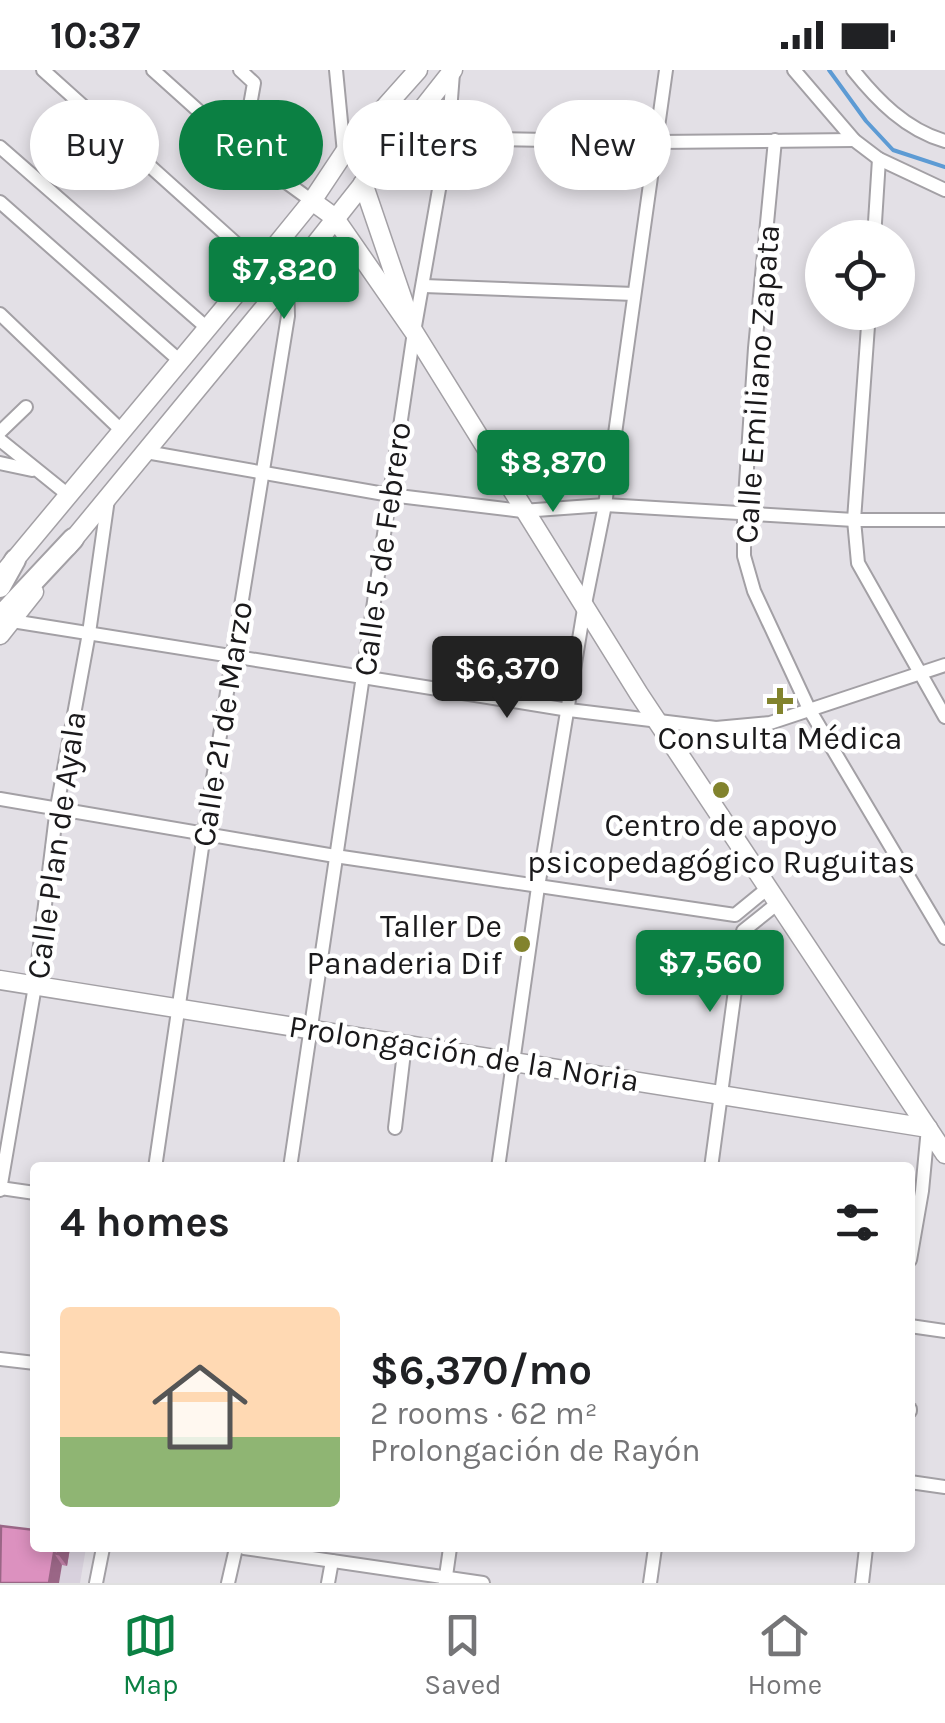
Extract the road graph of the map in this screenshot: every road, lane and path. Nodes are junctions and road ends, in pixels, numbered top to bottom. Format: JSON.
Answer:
{"nodes":[{"id":1,"x":43,"y":70,"type":"edge"},
{"id":2,"x":153,"y":70,"type":"edge"},
{"id":3,"x":240,"y":70,"type":"edge"},
{"id":4,"x":336,"y":70,"type":"edge"},
{"id":5,"x":418,"y":70,"type":"edge"},
{"id":6,"x":453,"y":70,"type":"edge"},
{"id":7,"x":666,"y":70,"type":"edge"},
{"id":8,"x":794,"y":70,"type":"edge"},
{"id":9,"x":853,"y":70,"type":"edge"},
{"id":10,"x":186,"y":100,"type":"edge"},
{"id":11,"x":251,"y":100,"type":"edge"},
{"id":12,"x":392,"y":100,"type":"edge"},
{"id":13,"x":430,"y":100,"type":"edge"},
{"id":14,"x":451,"y":100,"type":"edge"},
{"id":15,"x":662,"y":100,"type":"edge"},
{"id":16,"x":775,"y":140,"type":"junction"},
{"id":17,"x":854,"y":140,"type":"junction"},
{"id":18,"x":945,"y":140,"type":"edge"},
{"id":19,"x":671,"y":142,"type":"edge"},
{"id":20,"x":343,"y":144,"type":"edge"},
{"id":21,"x":0,"y":147,"type":"edge"},
{"id":22,"x":343,"y":155,"type":"edge"},
{"id":23,"x":879,"y":159,"type":"junction"},
{"id":24,"x":298,"y":190,"type":"edge"},
{"id":25,"x":359,"y":190,"type":"edge"},
{"id":26,"x":366,"y":190,"type":"edge"},
{"id":27,"x":440,"y":190,"type":"edge"},
{"id":28,"x":650,"y":190,"type":"edge"},
{"id":29,"x":945,"y":190,"type":"edge"},
{"id":30,"x":312,"y":200,"type":"junction"},
{"id":31,"x":0,"y":202,"type":"edge"},
{"id":32,"x":334,"y":217,"type":"junction"},
{"id":33,"x":875,"y":220,"type":"edge"},
{"id":34,"x":260,"y":265,"type":"junction"},
{"id":35,"x":287,"y":280,"type":"junction"},
{"id":36,"x":424,"y":286,"type":"junction"},
{"id":37,"x":634,"y":294,"type":"junction"},
{"id":38,"x":0,"y":314,"type":"edge"},
{"id":39,"x":206,"y":327,"type":"junction"},
{"id":40,"x":868,"y":330,"type":"edge"},
{"id":41,"x":414,"y":332,"type":"junction"},
{"id":42,"x":180,"y":361,"type":"junction"},
{"id":43,"x":26,"y":407,"type":"dead end"},
{"id":44,"x":120,"y":429,"type":"junction"},
{"id":45,"x":0,"y":432,"type":"edge"},
{"id":46,"x":0,"y":440,"type":"edge"},
{"id":47,"x":146,"y":452,"type":"junction"},
{"id":48,"x":0,"y":463,"type":"edge"},
{"id":49,"x":34,"y":470,"type":"junction"},
{"id":50,"x":261,"y":474,"type":"junction"},
{"id":51,"x":67,"y":494,"type":"junction"},
{"id":52,"x":390,"y":495,"type":"junction"},
{"id":53,"x":108,"y":499,"type":"junction"},
{"id":54,"x":605,"y":505,"type":"junction"},
{"id":55,"x":522,"y":511,"type":"junction"},
{"id":56,"x":744,"y":513,"type":"junction"},
{"id":57,"x":854,"y":520,"type":"junction"},
{"id":58,"x":945,"y":520,"type":"edge"},
{"id":59,"x":73,"y":539,"type":"joint"},
{"id":60,"x":15,"y":560,"type":"junction"},
{"id":61,"x":0,"y":576,"type":"edge"},
{"id":62,"x":0,"y":587,"type":"edge"},
{"id":63,"x":584,"y":609,"type":"junction"},
{"id":64,"x":4,"y":624,"type":"edge"},
{"id":65,"x":89,"y":633,"type":"junction"},
{"id":66,"x":235,"y":654,"type":"junction"},
{"id":67,"x":945,"y":665,"type":"edge"},
{"id":68,"x":920,"y":673,"type":"junction"},
{"id":69,"x":364,"y":676,"type":"junction"},
{"id":70,"x":809,"y":709,"type":"junction"},
{"id":71,"x":569,"y":710,"type":"junction"},
{"id":72,"x":945,"y":717,"type":"edge"},
{"id":73,"x":657,"y":722,"type":"junction"},
{"id":74,"x":0,"y":798,"type":"edge"},
{"id":75,"x":58,"y":807,"type":"junction"},
{"id":76,"x":204,"y":834,"type":"junction"},
{"id":77,"x":335,"y":856,"type":"junction"},
{"id":78,"x":538,"y":887,"type":"junction"},
{"id":79,"x":773,"y":895,"type":"junction"},
{"id":80,"x":945,"y":938,"type":"edge"},
{"id":81,"x":0,"y":980,"type":"edge"},
{"id":82,"x":34,"y":986,"type":"junction"},
{"id":83,"x":180,"y":1010,"type":"junction"},
{"id":84,"x":310,"y":1029,"type":"junction"},
{"id":85,"x":404,"y":1044,"type":"junction"},
{"id":86,"x":514,"y":1062,"type":"junction"},
{"id":87,"x":721,"y":1094,"type":"junction"},
{"id":88,"x":395,"y":1128,"type":"dead end"},
{"id":89,"x":928,"y":1128,"type":"junction"},
{"id":90,"x":944,"y":1149,"type":"edge"},
{"id":91,"x":156,"y":1162,"type":"edge"},
{"id":92,"x":291,"y":1162,"type":"edge"},
{"id":93,"x":499,"y":1162,"type":"edge"},
{"id":94,"x":712,"y":1162,"type":"edge"},
{"id":95,"x":0,"y":1189,"type":"edge"},
{"id":96,"x":30,"y":1192,"type":"edge"},
{"id":97,"x":915,"y":1231,"type":"edge"},
{"id":98,"x":915,"y":1327,"type":"edge"},
{"id":99,"x":945,"y":1330,"type":"edge"},
{"id":100,"x":0,"y":1359,"type":"edge"},
{"id":101,"x":30,"y":1362,"type":"edge"},
{"id":102,"x":915,"y":1483,"type":"edge"},
{"id":103,"x":945,"y":1486,"type":"edge"},
{"id":104,"x":102,"y":1552,"type":"edge"},
{"id":105,"x":235,"y":1552,"type":"edge"},
{"id":106,"x":271,"y":1552,"type":"edge"},
{"id":107,"x":449,"y":1552,"type":"edge"},
{"id":108,"x":654,"y":1552,"type":"edge"},
{"id":109,"x":866,"y":1552,"type":"edge"},
{"id":110,"x":332,"y":1561,"type":"junction"},
{"id":111,"x":445,"y":1580,"type":"edge"},
{"id":112,"x":96,"y":1583,"type":"edge"},
{"id":113,"x":228,"y":1583,"type":"edge"},
{"id":114,"x":328,"y":1583,"type":"edge"},
{"id":115,"x":483,"y":1583,"type":"edge"},
{"id":116,"x":650,"y":1583,"type":"edge"},
{"id":117,"x":862,"y":1583,"type":"edge"}],
"edges":[{"from":1,"to":34,"type":"street"},
{"from":2,"to":10,"type":"street"},
{"from":3,"to":11,"type":"street"},
{"from":4,"to":20,"type":"street"},
{"from":5,"to":12,"type":"main road"},
{"from":6,"to":13,"type":"main road"},
{"from":6,"to":14,"type":"street","name":"Calle 5 de Febrero"},
{"from":7,"to":15,"type":"street"},
{"from":8,"to":17,"type":"street"},
{"from":9,"to":18,"type":"street"},
{"from":16,"to":17,"type":"street"},
{"from":16,"to":19,"type":"street"},
{"from":16,"to":56,"type":"street","name":"Calle Emiliano Zapata"},
{"from":17,"to":23,"type":"street"},
{"from":21,"to":39,"type":"street"},
{"from":22,"to":30,"type":"main road"},
{"from":23,"to":29,"type":"street"},
{"from":23,"to":33,"type":"street"},
{"from":24,"to":30,"type":"street"},
{"from":25,"to":32,"type":"main road"},
{"from":26,"to":41,"type":"main road"},
{"from":27,"to":36,"type":"street","name":"Calle 5 de Febrero"},
{"from":28,"to":37,"type":"street"},
{"from":30,"to":32,"type":"main road"},
{"from":30,"to":34,"type":"main road"},
{"from":31,"to":42,"type":"street"},
{"from":32,"to":35,"type":"main road"},
{"from":32,"to":41,"type":"main road"},
{"from":34,"to":39,"type":"main road"},
{"from":35,"to":47,"type":"main road"},
{"from":35,"to":50,"type":"street","name":"Calle 21 de Marzo"},
{"from":36,"to":37,"type":"street"},
{"from":36,"to":41,"type":"street","name":"Calle 5 de Febrero"},
{"from":37,"to":54,"type":"street"},
{"from":38,"to":44,"type":"street"},
{"from":39,"to":42,"type":"main road"},
{"from":40,"to":57,"type":"street"},
{"from":41,"to":52,"type":"street","name":"Calle 5 de Febrero"},
{"from":41,"to":55,"type":"main road"},
{"from":42,"to":44,"type":"main road"},
{"from":43,"to":45,"type":"street"},
{"from":44,"to":51,"type":"main road"},
{"from":46,"to":49,"type":"street"},
{"from":47,"to":50,"type":"street"},
{"from":47,"to":53,"type":"main road"},
{"from":48,"to":49,"type":"street"},
{"from":49,"to":51,"type":"street"},
{"from":50,"to":52,"type":"street"},
{"from":50,"to":66,"type":"street","name":"Calle 21 de Marzo"},
{"from":51,"to":60,"type":"main road"},
{"from":52,"to":55,"type":"street"},
{"from":52,"to":69,"type":"street","name":"Calle 5 de Febrero"},
{"from":53,"to":59,"type":"main road"},
{"from":53,"to":65,"type":"street","name":"Calle Plan de Ayala"},
{"from":54,"to":55,"type":"street"},
{"from":54,"to":56,"type":"street"},
{"from":54,"to":63,"type":"street"},
{"from":55,"to":63,"type":"main road"},
{"from":56,"to":57,"type":"street"},
{"from":56,"to":70,"type":"street","name":"Calle Emiliano Zapata"},
{"from":57,"to":58,"type":"street"},
{"from":57,"to":68,"type":"street"},
{"from":59,"to":64,"type":"main road"},
{"from":60,"to":61,"type":"main road"},
{"from":60,"to":62,"type":"main road"},
{"from":63,"to":71,"type":"street"},
{"from":63,"to":73,"type":"main road"},
{"from":64,"to":65,"type":"street"},
{"from":65,"to":66,"type":"street"},
{"from":65,"to":75,"type":"street","name":"Calle Plan de Ayala"},
{"from":66,"to":69,"type":"street"},
{"from":66,"to":76,"type":"street","name":"Calle 21 de Marzo"},
{"from":67,"to":68,"type":"street"},
{"from":68,"to":70,"type":"street"},
{"from":68,"to":72,"type":"street"},
{"from":69,"to":71,"type":"street"},
{"from":69,"to":77,"type":"street","name":"Calle 5 de Febrero"},
{"from":70,"to":73,"type":"street"},
{"from":70,"to":80,"type":"street","name":"Calle Emiliano Zapata"},
{"from":71,"to":73,"type":"street"},
{"from":71,"to":78,"type":"street"},
{"from":73,"to":79,"type":"main road"},
{"from":74,"to":75,"type":"street"},
{"from":75,"to":76,"type":"street"},
{"from":75,"to":82,"type":"street","name":"Calle Plan de Ayala"},
{"from":76,"to":77,"type":"street"},
{"from":76,"to":83,"type":"street","name":"Calle 21 de Marzo"},
{"from":77,"to":78,"type":"street"},
{"from":77,"to":84,"type":"street","name":"Calle 5 de Febrero"},
{"from":78,"to":79,"type":"street"},
{"from":78,"to":86,"type":"street"},
{"from":79,"to":87,"type":"street"},
{"from":79,"to":89,"type":"main road"},
{"from":81,"to":82,"type":"main road","name":"Prolongación de la Noria"},
{"from":82,"to":83,"type":"main road","name":"Prolongación de la Noria"},
{"from":82,"to":95,"type":"street","name":"Calle Plan de Ayala"},
{"from":83,"to":84,"type":"main road","name":"Prolongación de la Noria"},
{"from":83,"to":91,"type":"street","name":"Calle 21 de Marzo"},
{"from":84,"to":85,"type":"main road","name":"Prolongación de la Noria"},
{"from":84,"to":92,"type":"street","name":"Calle 5 de Febrero"},
{"from":85,"to":86,"type":"main road","name":"Prolongación de la Noria"},
{"from":85,"to":88,"type":"street"},
{"from":86,"to":87,"type":"main road","name":"Prolongación de la Noria"},
{"from":86,"to":93,"type":"street"},
{"from":87,"to":89,"type":"main road","name":"Prolongación de la Noria"},
{"from":87,"to":94,"type":"street"},
{"from":89,"to":90,"type":"main road"},
{"from":89,"to":97,"type":"street"},
{"from":95,"to":96,"type":"street"},
{"from":98,"to":99,"type":"street"},
{"from":100,"to":101,"type":"street"},
{"from":102,"to":103,"type":"street"},
{"from":104,"to":112,"type":"street"},
{"from":105,"to":113,"type":"street"},
{"from":106,"to":110,"type":"street"},
{"from":107,"to":111,"type":"street"},
{"from":108,"to":116,"type":"street"},
{"from":109,"to":117,"type":"street"},
{"from":110,"to":111,"type":"street"},
{"from":110,"to":114,"type":"street"},
{"from":111,"to":115,"type":"street"}]}
